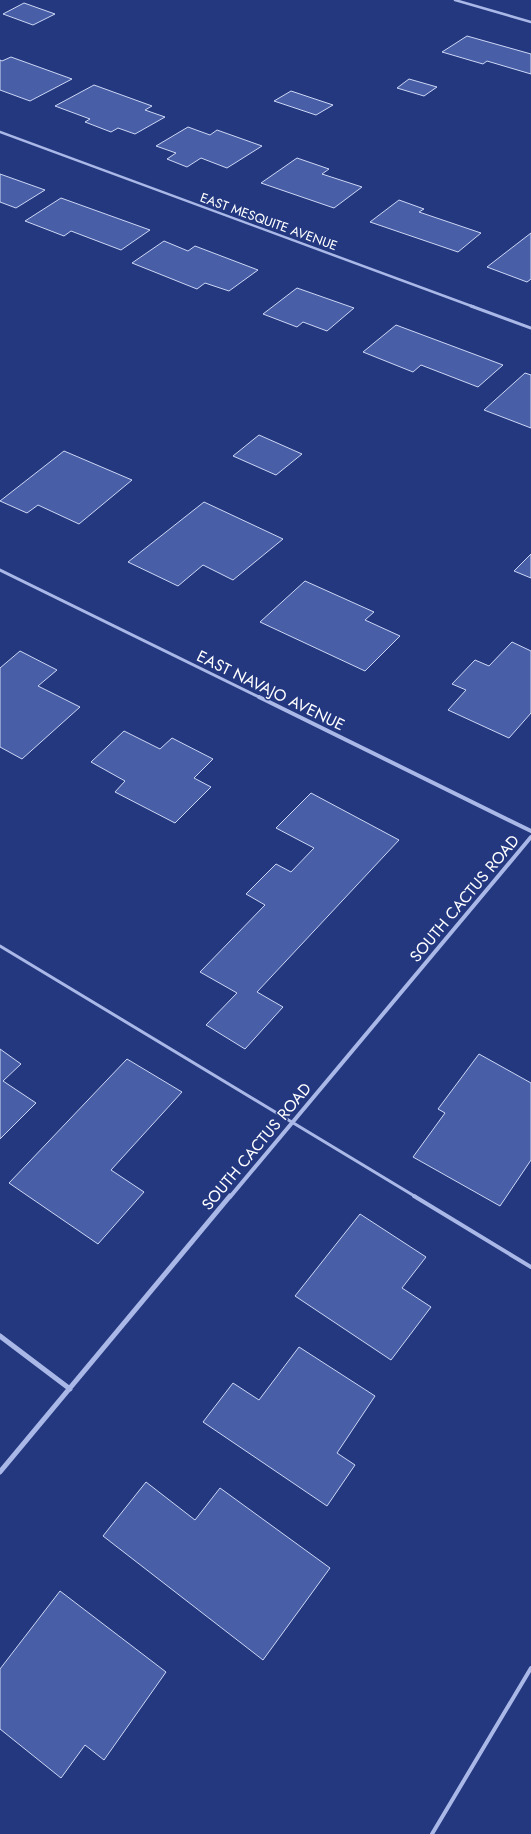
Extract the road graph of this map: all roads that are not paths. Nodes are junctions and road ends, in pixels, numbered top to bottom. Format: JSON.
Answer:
{"nodes":[{"id":1,"x":455,"y":0,"type":"edge"},
{"id":2,"x":531,"y":22,"type":"edge"},
{"id":3,"x":0,"y":132,"type":"edge"},
{"id":4,"x":531,"y":328,"type":"edge"},
{"id":5,"x":0,"y":570,"type":"edge"},
{"id":6,"x":531,"y":831,"type":"edge"},
{"id":7,"x":531,"y":837,"type":"edge"},
{"id":8,"x":0,"y":946,"type":"edge"},
{"id":9,"x":293,"y":1122,"type":"junction"},
{"id":10,"x":531,"y":1267,"type":"edge"},
{"id":11,"x":0,"y":1336,"type":"edge"},
{"id":12,"x":70,"y":1389,"type":"junction"},
{"id":13,"x":0,"y":1472,"type":"edge"},
{"id":14,"x":531,"y":1668,"type":"edge"},
{"id":15,"x":432,"y":1834,"type":"edge"}],
"edges":[{"from":1,"to":2,"type":"street"},
{"from":3,"to":4,"type":"street","name":"EAST MESQUITE AVENUE"},
{"from":5,"to":6,"type":"street","name":"EAST NAVAJO AVENUE"},
{"from":7,"to":9,"type":"street","name":"SOUTH CACTUS ROAD"},
{"from":8,"to":9,"type":"lane"},
{"from":9,"to":10,"type":"lane"},
{"from":9,"to":12,"type":"street","name":"SOUTH CACTUS ROAD"},
{"from":11,"to":12,"type":"street"},
{"from":12,"to":13,"type":"street","name":"SOUTH CACTUS ROAD"},
{"from":14,"to":15,"type":"lane"}]}
